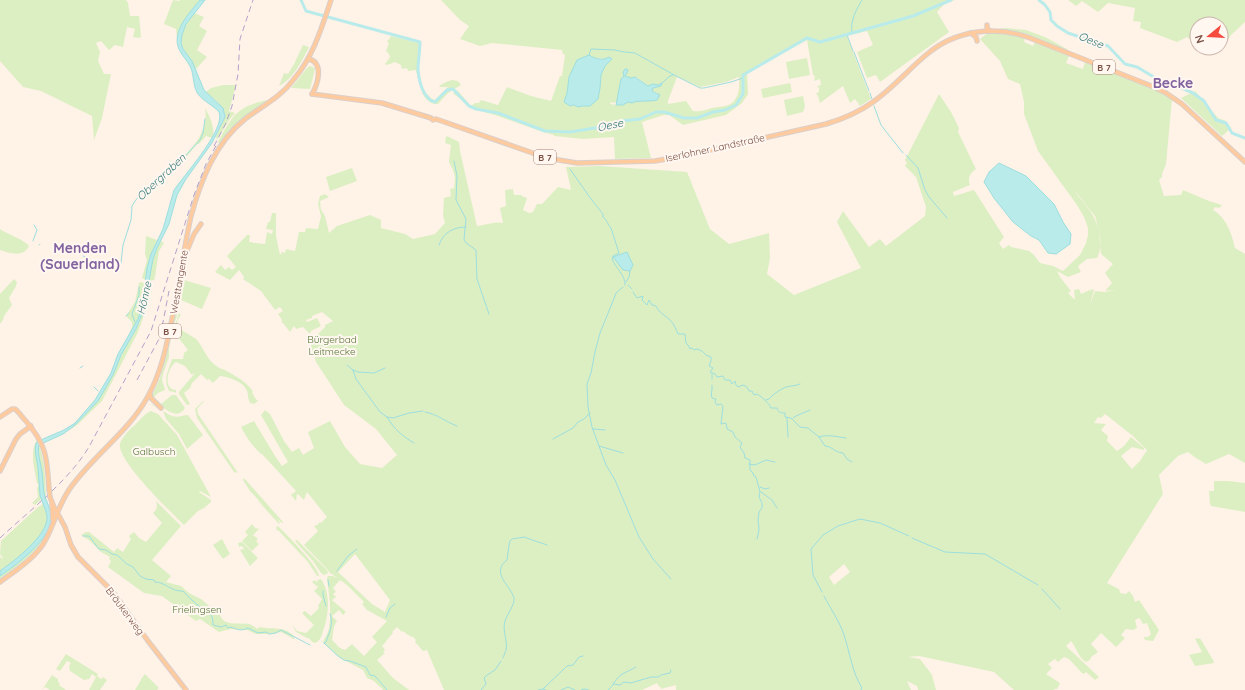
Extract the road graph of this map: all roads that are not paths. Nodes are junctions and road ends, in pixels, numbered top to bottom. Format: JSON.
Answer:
{"nodes":[{"id":1,"x":331,"y":0,"type":"edge"},
{"id":2,"x":987,"y":25,"type":"dead end"},
{"id":3,"x":991,"y":31,"type":"junction"},
{"id":4,"x":971,"y":33,"type":"junction"},
{"id":5,"x":977,"y":40,"type":"dead end"},
{"id":6,"x":308,"y":59,"type":"junction"},
{"id":7,"x":313,"y":64,"type":"junction"},
{"id":8,"x":304,"y":67,"type":"junction"},
{"id":9,"x":315,"y":86,"type":"junction"},
{"id":10,"x":312,"y":94,"type":"junction"},
{"id":11,"x":321,"y":95,"type":"junction"},
{"id":12,"x":1245,"y":162,"type":"edge"},
{"id":13,"x":201,"y":224,"type":"dead end"},
{"id":14,"x":183,"y":259,"type":"junction"},
{"id":15,"x":151,"y":391,"type":"junction"},
{"id":16,"x":156,"y":404,"type":"dead end"},
{"id":17,"x":142,"y":406,"type":"junction"},
{"id":18,"x":161,"y":408,"type":"dead end"},
{"id":19,"x":0,"y":417,"type":"edge"},
{"id":20,"x":31,"y":426,"type":"junction"},
{"id":21,"x":0,"y":471,"type":"edge"},
{"id":22,"x":51,"y":499,"type":"junction"},
{"id":23,"x":61,"y":502,"type":"junction"},
{"id":24,"x":57,"y":512,"type":"junction"},
{"id":25,"x":62,"y":521,"type":"junction"},
{"id":26,"x":53,"y":522,"type":"junction"},
{"id":27,"x":0,"y":582,"type":"edge"},
{"id":28,"x":186,"y":690,"type":"edge"}],
"edges":[{"from":1,"to":6,"type":"main road","name":"Westtangente"},
{"from":2,"to":3,"type":"main road"},
{"from":3,"to":4,"type":"main road","number":"B 7"},
{"from":3,"to":12,"type":"main road","number":"B 7"},
{"from":4,"to":5,"type":"main road"},
{"from":4,"to":11,"type":"main road","name":"Iserlohner Landstraße","number":"B 7"},
{"from":6,"to":7,"type":"main road"},
{"from":6,"to":8,"type":"main road","name":"Westtangente","number":"B 7"},
{"from":6,"to":9,"type":"main road"},
{"from":7,"to":8,"type":"main road"},
{"from":7,"to":10,"type":"main road"},
{"from":8,"to":14,"type":"main road","name":"Westtangente","number":"B 7"},
{"from":9,"to":10,"type":"main road"},
{"from":9,"to":11,"type":"main road"},
{"from":10,"to":11,"type":"main road","number":"B 7"},
{"from":13,"to":14,"type":"main road"},
{"from":14,"to":15,"type":"main road","name":"Westtangente","number":"B 7"},
{"from":15,"to":17,"type":"main road","name":"Westtangente","number":"B 7"},
{"from":15,"to":18,"type":"main road"},
{"from":16,"to":17,"type":"main road"},
{"from":17,"to":23,"type":"main road","name":"Westtangente","number":"B 7"},
{"from":19,"to":20,"type":"main road"},
{"from":20,"to":21,"type":"main road"},
{"from":20,"to":22,"type":"main road","bridge":true},
{"from":22,"to":23,"type":"main road"},
{"from":22,"to":24,"type":"main road","name":"Bräukerweg"},
{"from":22,"to":26,"type":"main road"},
{"from":23,"to":24,"type":"main road","name":"Westtangente","number":"B 7"},
{"from":23,"to":25,"type":"main road"},
{"from":24,"to":25,"type":"main road","name":"Bräukerweg"},
{"from":24,"to":26,"type":"main road","name":"Westtangente"},
{"from":25,"to":26,"type":"main road"},
{"from":25,"to":28,"type":"main road","name":"Bräukerweg"},
{"from":26,"to":27,"type":"main road","name":"Westtangente"}]}
